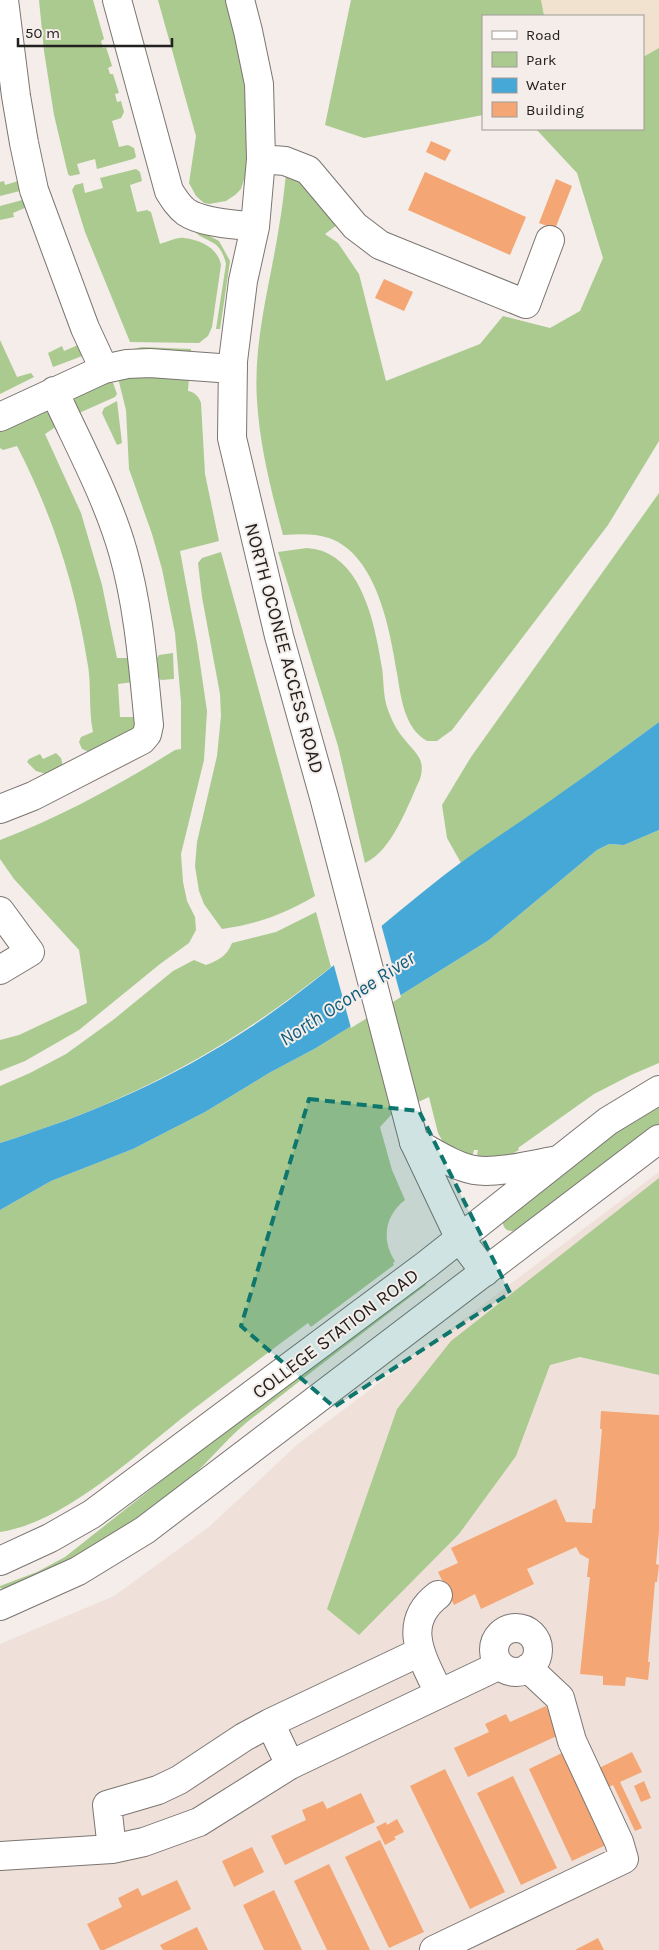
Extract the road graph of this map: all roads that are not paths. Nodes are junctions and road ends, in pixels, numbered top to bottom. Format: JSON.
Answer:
{"nodes":[{"id":1,"x":4,"y":0,"type":"edge"},
{"id":2,"x":117,"y":0,"type":"edge"},
{"id":3,"x":240,"y":0,"type":"edge"},
{"id":4,"x":261,"y":159,"type":"junction"},
{"id":5,"x":255,"y":227,"type":"junction"},
{"id":6,"x":550,"y":240,"type":"dead end"},
{"id":7,"x":104,"y":369,"type":"junction"},
{"id":8,"x":233,"y":369,"type":"junction"},
{"id":9,"x":54,"y":391,"type":"junction"},
{"id":10,"x":0,"y":417,"type":"edge"},
{"id":11,"x":0,"y":809,"type":"edge"},
{"id":12,"x":0,"y":912,"type":"edge"},
{"id":13,"x":0,"y":970,"type":"edge"},
{"id":14,"x":659,"y":1090,"type":"edge"},
{"id":15,"x":659,"y":1139,"type":"edge"},
{"id":16,"x":414,"y":1142,"type":"junction"},
{"id":17,"x":559,"y":1160,"type":"junction"},
{"id":18,"x":460,"y":1239,"type":"junction"},
{"id":19,"x":485,"y":1272,"type":"junction"},
{"id":20,"x":0,"y":1560,"type":"edge"},
{"id":21,"x":438,"y":1595,"type":"dead end"},
{"id":22,"x":4,"y":1607,"type":"edge"},
{"id":23,"x":420,"y":1652,"type":"junction"},
{"id":24,"x":500,"y":1665,"type":"junction"},
{"id":25,"x":528,"y":1668,"type":"junction"},
{"id":26,"x":439,"y":1693,"type":"junction"},
{"id":27,"x":270,"y":1723,"type":"junction"},
{"id":28,"x":290,"y":1765,"type":"junction"},
{"id":29,"x":112,"y":1849,"type":"junction"},
{"id":30,"x":0,"y":1856,"type":"edge"},
{"id":31,"x":449,"y":1947,"type":"edge"}],
"edges":[{"from":1,"to":7,"type":"main road"},
{"from":2,"to":5,"type":"main road"},
{"from":3,"to":4,"type":"main road","name":"NORTH OCONEE ACCESS ROAD"},
{"from":4,"to":5,"type":"main road","name":"NORTH OCONEE ACCESS ROAD"},
{"from":4,"to":6,"type":"main road"},
{"from":5,"to":8,"type":"main road","name":"NORTH OCONEE ACCESS ROAD"},
{"from":7,"to":8,"type":"main road"},
{"from":7,"to":9,"type":"main road"},
{"from":8,"to":16,"type":"main road","name":"NORTH OCONEE ACCESS ROAD"},
{"from":9,"to":10,"type":"main road"},
{"from":9,"to":11,"type":"main road"},
{"from":12,"to":13,"type":"main road"},
{"from":14,"to":17,"type":"main road","name":"COLLEGE STATION ROAD"},
{"from":15,"to":19,"type":"main road"},
{"from":16,"to":17,"type":"main road"},
{"from":16,"to":18,"type":"main road","name":"NORTH OCONEE ACCESS ROAD"},
{"from":17,"to":18,"type":"main road","name":"COLLEGE STATION ROAD"},
{"from":18,"to":19,"type":"main road","name":"NORTH OCONEE ACCESS ROAD"},
{"from":18,"to":20,"type":"main road","name":"COLLEGE STATION ROAD"},
{"from":19,"to":22,"type":"main road"},
{"from":21,"to":23,"type":"main road"},
{"from":23,"to":26,"type":"main road"},
{"from":23,"to":27,"type":"main road"},
{"from":24,"to":25,"type":"main road"},
{"from":24,"to":25,"type":"main road"},
{"from":24,"to":26,"type":"main road"},
{"from":25,"to":31,"type":"main road"},
{"from":26,"to":28,"type":"main road"},
{"from":27,"to":28,"type":"main road"},
{"from":27,"to":29,"type":"main road"},
{"from":28,"to":29,"type":"main road"},
{"from":29,"to":30,"type":"main road"}]}
